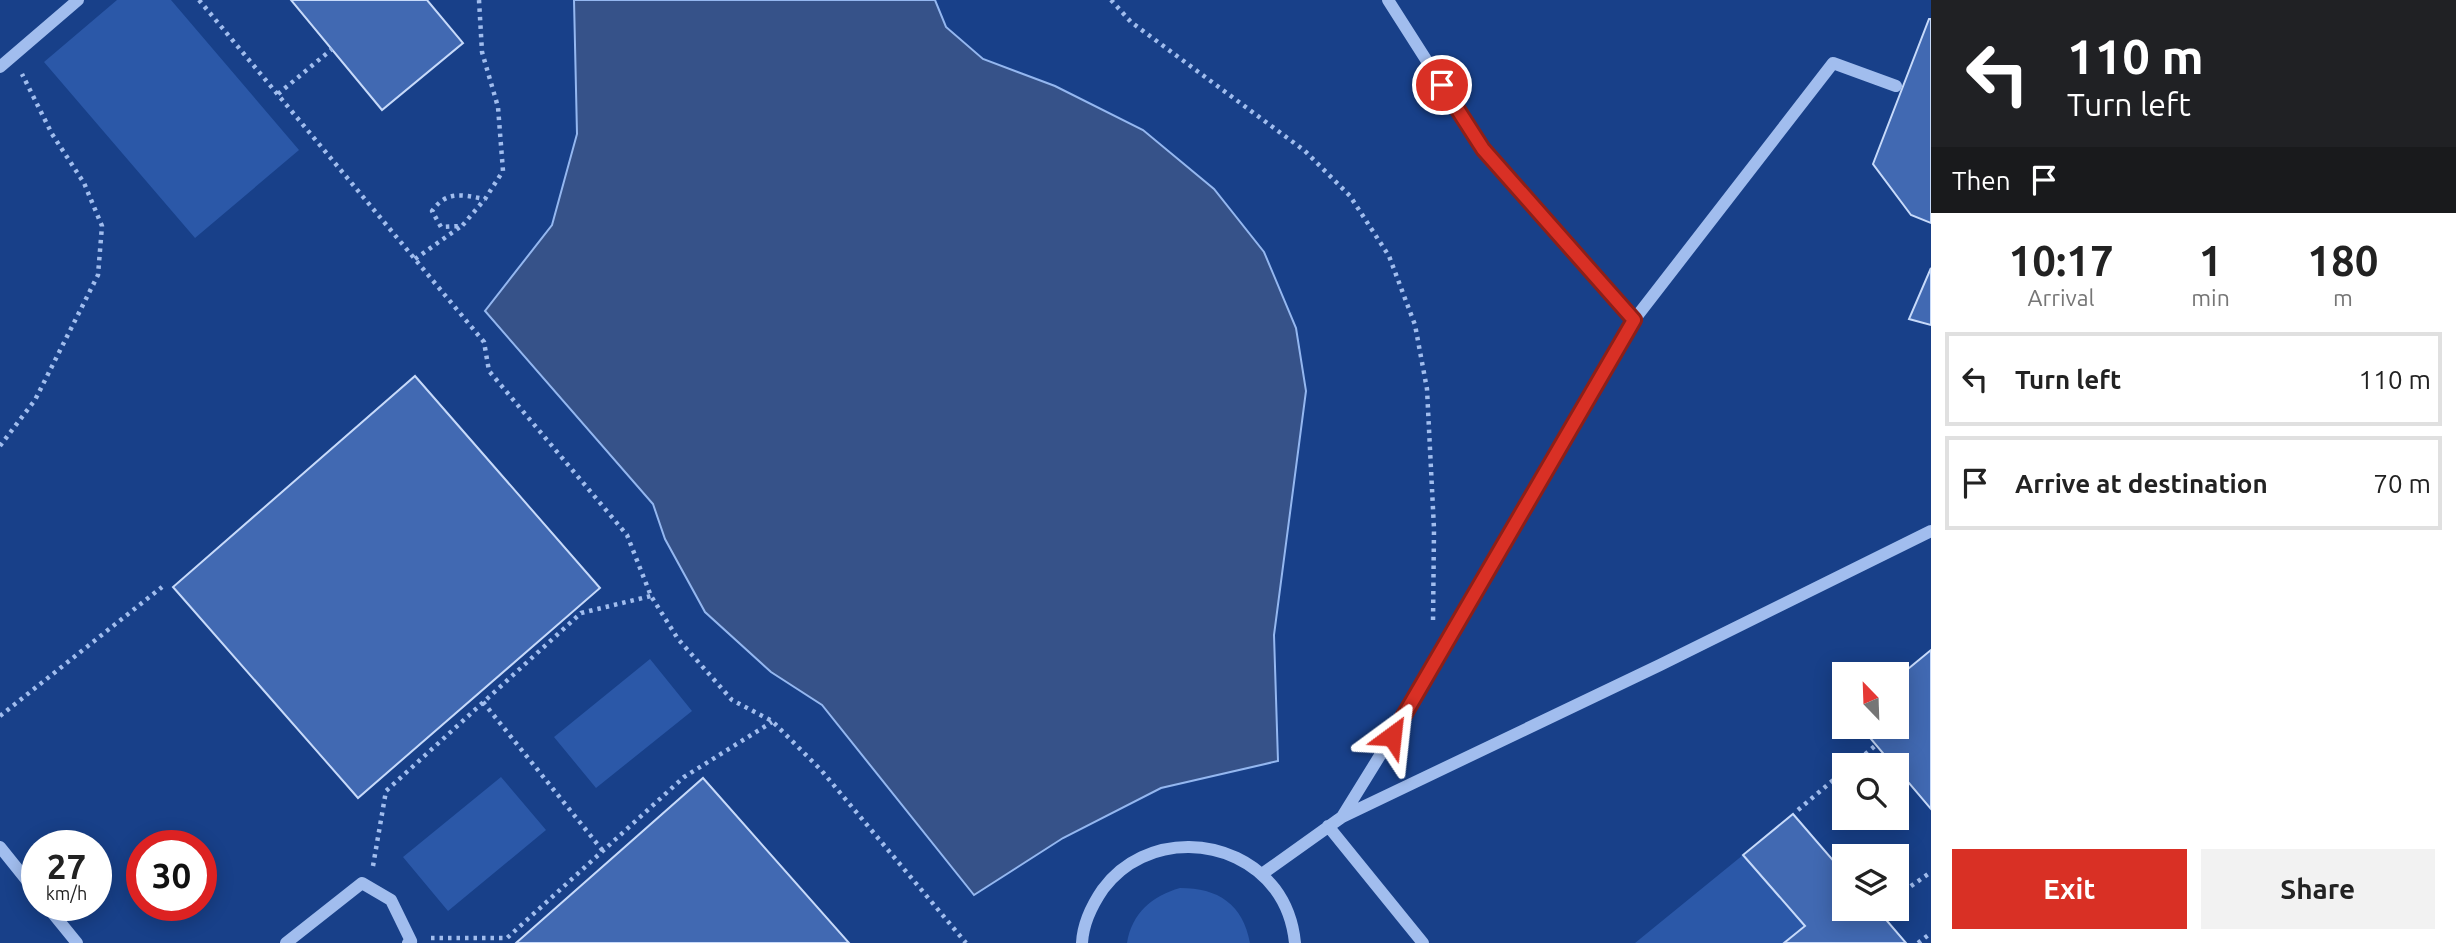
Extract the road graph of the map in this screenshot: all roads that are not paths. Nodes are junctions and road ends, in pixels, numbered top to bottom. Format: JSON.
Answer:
{"nodes":[{"id":1,"x":78,"y":0,"type":"edge"},
{"id":2,"x":1388,"y":0,"type":"edge"},
{"id":3,"x":0,"y":67,"type":"edge"},
{"id":4,"x":1896,"y":86,"type":"dead end"},
{"id":5,"x":1634,"y":320,"type":"junction"},
{"id":6,"x":1931,"y":531,"type":"edge"},
{"id":7,"x":1342,"y":817,"type":"junction"},
{"id":8,"x":1328,"y":826,"type":"junction"},
{"id":9,"x":0,"y":847,"type":"edge"},
{"id":10,"x":21,"y":873,"type":"edge"},
{"id":11,"x":1262,"y":874,"type":"junction"},
{"id":12,"x":60,"y":921,"type":"edge"},
{"id":13,"x":410,"y":942,"type":"edge"},
{"id":14,"x":78,"y":943,"type":"edge"},
{"id":15,"x":286,"y":943,"type":"edge"},
{"id":16,"x":1082,"y":943,"type":"edge"},
{"id":17,"x":1296,"y":943,"type":"edge"},
{"id":18,"x":1423,"y":943,"type":"edge"}],
"edges":[{"from":1,"to":3,"type":"street"},
{"from":2,"to":5,"type":"street"},
{"from":4,"to":5,"type":"street"},
{"from":5,"to":7,"type":"street"},
{"from":6,"to":7,"type":"street"},
{"from":7,"to":8,"type":"street"},
{"from":8,"to":11,"type":"street"},
{"from":8,"to":18,"type":"street"},
{"from":9,"to":10,"type":"street"},
{"from":11,"to":16,"type":"street"},
{"from":11,"to":17,"type":"street"},
{"from":12,"to":14,"type":"street"},
{"from":13,"to":15,"type":"street"}]}
